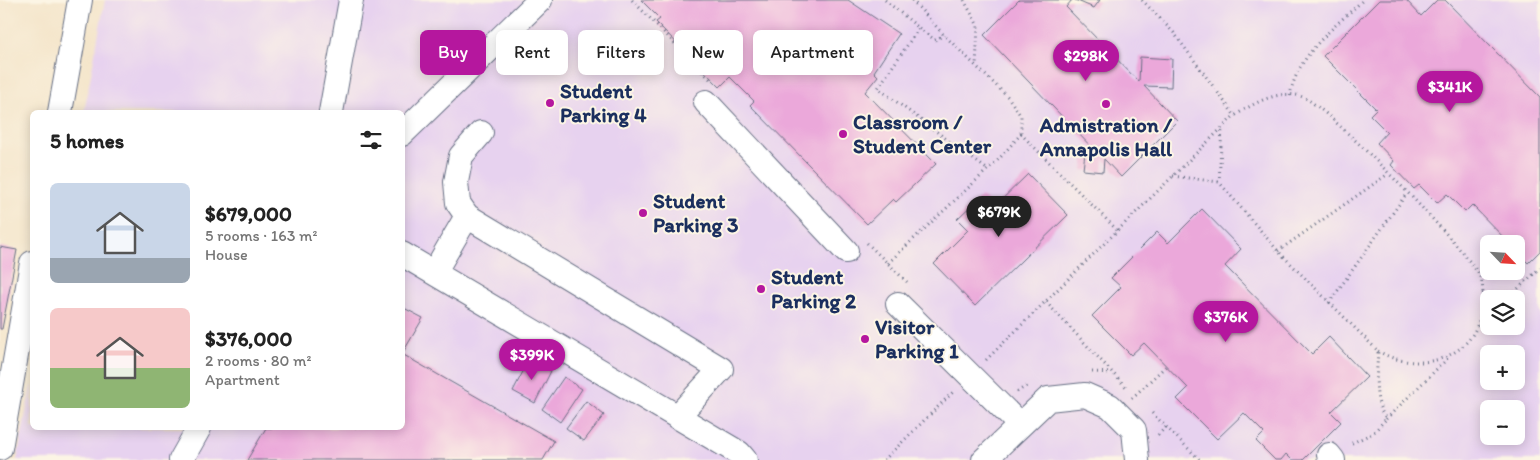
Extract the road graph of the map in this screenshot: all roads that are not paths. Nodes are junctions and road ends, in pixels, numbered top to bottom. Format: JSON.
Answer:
{"nodes":[{"id":1,"x":80,"y":0,"type":"edge"},
{"id":2,"x":351,"y":0,"type":"edge"},
{"id":3,"x":540,"y":0,"type":"edge"},
{"id":4,"x":711,"y":94,"type":"road end"},
{"id":5,"x":60,"y":110,"type":"edge"},
{"id":6,"x":331,"y":110,"type":"edge"},
{"id":7,"x":405,"y":131,"type":"edge"},
{"id":8,"x":481,"y":133,"type":"dead end"},
{"id":9,"x":467,"y":216,"type":"junction"},
{"id":10,"x":855,"y":245,"type":"road end"},
{"id":11,"x":405,"y":256,"type":"edge"},
{"id":12,"x":434,"y":271,"type":"junction"},
{"id":13,"x":30,"y":275,"type":"edge"},
{"id":14,"x":904,"y":295,"type":"road end"},
{"id":15,"x":677,"y":417,"type":"junction"},
{"id":16,"x":1020,"y":425,"type":"junction"},
{"id":17,"x":198,"y":430,"type":"edge"},
{"id":18,"x":0,"y":448,"type":"edge"},
{"id":19,"x":181,"y":460,"type":"edge"},
{"id":20,"x":745,"y":460,"type":"edge"},
{"id":21,"x":984,"y":460,"type":"edge"},
{"id":22,"x":1137,"y":460,"type":"edge"}],
"edges":[{"from":1,"to":5,"type":"lane"},
{"from":2,"to":6,"type":"lane"},
{"from":3,"to":7,"type":"lane"},
{"from":4,"to":10,"type":"lane"},
{"from":8,"to":9,"type":"lane"},
{"from":9,"to":12,"type":"lane"},
{"from":9,"to":15,"type":"lane"},
{"from":11,"to":12,"type":"lane"},
{"from":12,"to":15,"type":"lane"},
{"from":13,"to":18,"type":"lane"},
{"from":14,"to":16,"type":"lane"},
{"from":15,"to":20,"type":"lane"},
{"from":16,"to":21,"type":"lane"},
{"from":16,"to":22,"type":"lane"},
{"from":17,"to":19,"type":"lane"}]}
